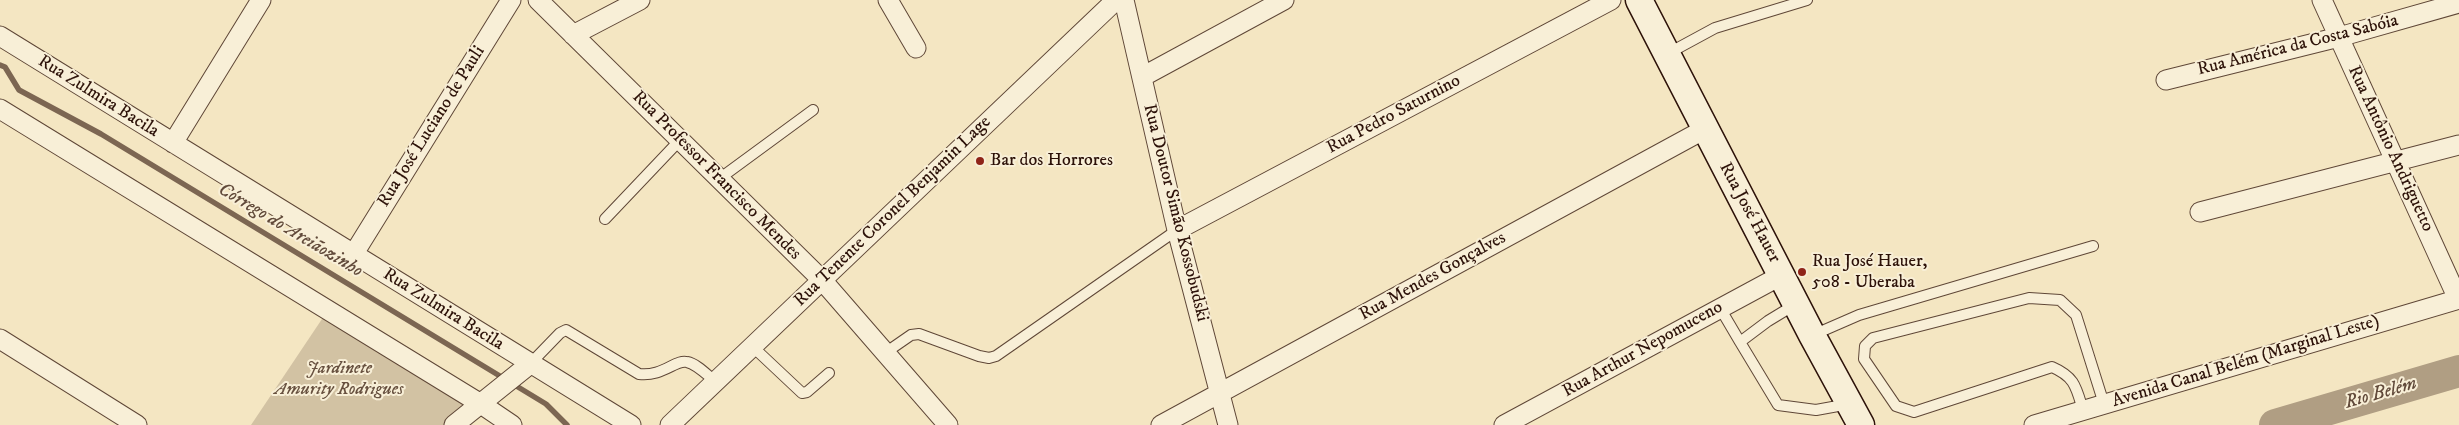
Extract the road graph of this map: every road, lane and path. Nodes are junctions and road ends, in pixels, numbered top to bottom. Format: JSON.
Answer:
{"nodes":[{"id":1,"x":261,"y":0,"type":"edge"},
{"id":2,"x":511,"y":0,"type":"edge"},
{"id":3,"x":538,"y":0,"type":"edge"},
{"id":4,"x":640,"y":0,"type":"edge"},
{"id":5,"x":888,"y":0,"type":"edge"},
{"id":6,"x":1116,"y":0,"type":"edge"},
{"id":7,"x":1124,"y":0,"type":"edge"},
{"id":8,"x":1284,"y":0,"type":"edge"},
{"id":9,"x":1611,"y":0,"type":"edge"},
{"id":10,"x":1639,"y":0,"type":"edge"},
{"id":11,"x":1806,"y":0,"type":"edge"},
{"id":12,"x":2322,"y":0,"type":"edge"},
{"id":13,"x":2459,"y":3,"type":"edge"},
{"id":14,"x":573,"y":35,"type":"junction"},
{"id":15,"x":0,"y":36,"type":"edge"},
{"id":16,"x":2339,"y":37,"type":"junction"},
{"id":17,"x":916,"y":48,"type":"dead end"},
{"id":18,"x":1666,"y":54,"type":"junction"},
{"id":19,"x":1142,"y":78,"type":"junction"},
{"id":20,"x":2166,"y":80,"type":"dead end"},
{"id":21,"x":0,"y":109,"type":"edge"},
{"id":22,"x":812,"y":110,"type":"dead end"},
{"id":23,"x":1704,"y":129,"type":"junction"},
{"id":24,"x":680,"y":140,"type":"junction"},
{"id":25,"x":174,"y":143,"type":"junction"},
{"id":26,"x":2459,"y":145,"type":"edge"},
{"id":27,"x":2396,"y":162,"type":"junction"},
{"id":28,"x":719,"y":179,"type":"junction"},
{"id":29,"x":2200,"y":212,"type":"dead end"},
{"id":30,"x":605,"y":219,"type":"dead end"},
{"id":31,"x":1177,"y":230,"type":"junction"},
{"id":32,"x":2093,"y":246,"type":"dead end"},
{"id":33,"x":354,"y":255,"type":"junction"},
{"id":34,"x":1782,"y":275,"type":"junction"},
{"id":35,"x":822,"y":280,"type":"junction"},
{"id":36,"x":2459,"y":299,"type":"edge"},
{"id":37,"x":1796,"y":304,"type":"junction"},
{"id":38,"x":1720,"y":308,"type":"junction"},
{"id":39,"x":1812,"y":335,"type":"junction"},
{"id":40,"x":0,"y":339,"type":"edge"},
{"id":41,"x":1740,"y":342,"type":"junction"},
{"id":42,"x":752,"y":346,"type":"junction"},
{"id":43,"x":885,"y":353,"type":"junction"},
{"id":44,"x":530,"y":364,"type":"junction"},
{"id":45,"x":829,"y":373,"type":"dead end"},
{"id":46,"x":716,"y":382,"type":"junction"},
{"id":47,"x":1222,"y":394,"type":"junction"},
{"id":48,"x":482,"y":404,"type":"junction"},
{"id":49,"x":2104,"y":404,"type":"junction"},
{"id":50,"x":2084,"y":410,"type":"junction"},
{"id":51,"x":1855,"y":415,"type":"edge"},
{"id":52,"x":128,"y":423,"type":"edge"},
{"id":53,"x":454,"y":425,"type":"edge"},
{"id":54,"x":512,"y":425,"type":"edge"},
{"id":55,"x":631,"y":425,"type":"edge"},
{"id":56,"x":670,"y":425,"type":"edge"},
{"id":57,"x":948,"y":425,"type":"edge"},
{"id":58,"x":1161,"y":425,"type":"edge"},
{"id":59,"x":1228,"y":425,"type":"edge"},
{"id":60,"x":1504,"y":425,"type":"edge"},
{"id":61,"x":2034,"y":425,"type":"edge"}],
"edges":[{"from":1,"to":25,"type":"street"},
{"from":2,"to":33,"type":"street","name":"Rua José Luciano de Pauli"},
{"from":3,"to":14,"type":"street","name":"Rua Professor Francisco Mendes"},
{"from":4,"to":14,"type":"street"},
{"from":5,"to":17,"type":"street"},
{"from":6,"to":35,"type":"street","name":"Rua Tenente Coronel Benjamin Lage"},
{"from":7,"to":19,"type":"street","name":"Rua Doutor Simão Kossobudski"},
{"from":8,"to":19,"type":"street"},
{"from":9,"to":31,"type":"street","name":"Rua Pedro Saturnino"},
{"from":10,"to":18,"type":"main road","name":"Rua José Hauer"},
{"from":11,"to":18,"type":"lane"},
{"from":12,"to":16,"type":"street","name":"Rua Antônio Andriguetto"},
{"from":13,"to":16,"type":"street","name":"Rua América da Costa Sabóia"},
{"from":14,"to":24,"type":"street","name":"Rua Professor Francisco Mendes"},
{"from":15,"to":25,"type":"street","name":"Rua Zulmira Bacila"},
{"from":16,"to":20,"type":"street","name":"Rua América da Costa Sabóia"},
{"from":16,"to":27,"type":"street","name":"Rua Antônio Andriguetto"},
{"from":18,"to":23,"type":"main road","name":"Rua José Hauer"},
{"from":19,"to":31,"type":"street","name":"Rua Doutor Simão Kossobudski"},
{"from":21,"to":48,"type":"street"},
{"from":22,"to":28,"type":"lane"},
{"from":23,"to":34,"type":"main road","name":"Rua José Hauer"},
{"from":23,"to":47,"type":"street","name":"Rua Mendes Gonçalves"},
{"from":24,"to":28,"type":"street","name":"Rua Professor Francisco Mendes"},
{"from":24,"to":30,"type":"lane"},
{"from":25,"to":33,"type":"street","name":"Rua Zulmira Bacila"},
{"from":26,"to":27,"type":"street"},
{"from":27,"to":29,"type":"street"},
{"from":27,"to":36,"type":"street","name":"Rua Antônio Andriguetto"},
{"from":28,"to":35,"type":"street","name":"Rua Professor Francisco Mendes"},
{"from":31,"to":43,"type":"lane"},
{"from":31,"to":47,"type":"street","name":"Rua Doutor Simão Kossobudski"},
{"from":32,"to":39,"type":"lane"},
{"from":33,"to":44,"type":"street","name":"Rua Zulmira Bacila"},
{"from":34,"to":37,"type":"main road","name":"Rua José Hauer"},
{"from":34,"to":38,"type":"street","name":"Rua Arthur Nepomuceno"},
{"from":35,"to":42,"type":"street","name":"Rua Tenente Coronel Benjamin Lage"},
{"from":35,"to":43,"type":"street","name":"Rua Professor Francisco Mendes"},
{"from":36,"to":49,"type":"street","name":"Avenida Canal Belém (Marginal Leste)"},
{"from":37,"to":39,"type":"main road","name":"Rua José Hauer"},
{"from":37,"to":41,"type":"lane"},
{"from":38,"to":41,"type":"lane"},
{"from":38,"to":60,"type":"street","name":"Rua Arthur Nepomuceno"},
{"from":39,"to":51,"type":"main road","name":"Rua José Hauer"},
{"from":40,"to":52,"type":"street"},
{"from":41,"to":51,"type":"lane"},
{"from":42,"to":45,"type":"lane"},
{"from":42,"to":46,"type":"street","name":"Rua Tenente Coronel Benjamin Lage"},
{"from":43,"to":57,"type":"street","name":"Rua Professor Francisco Mendes"},
{"from":44,"to":46,"type":"lane"},
{"from":44,"to":48,"type":"street"},
{"from":44,"to":55,"type":"street","name":"Rua Zulmira Bacila"},
{"from":46,"to":56,"type":"street","name":"Rua Tenente Coronel Benjamin Lage"},
{"from":47,"to":58,"type":"street","name":"Rua Mendes Gonçalves"},
{"from":47,"to":59,"type":"street","name":"Rua Doutor Simão Kossobudski"},
{"from":48,"to":53,"type":"street"},
{"from":48,"to":54,"type":"street"},
{"from":49,"to":50,"type":"street","name":"Avenida Canal Belém (Marginal Leste)"},
{"from":49,"to":50,"type":"lane"},
{"from":50,"to":61,"type":"street","name":"Avenida Canal Belém (Marginal Leste)"}]}
